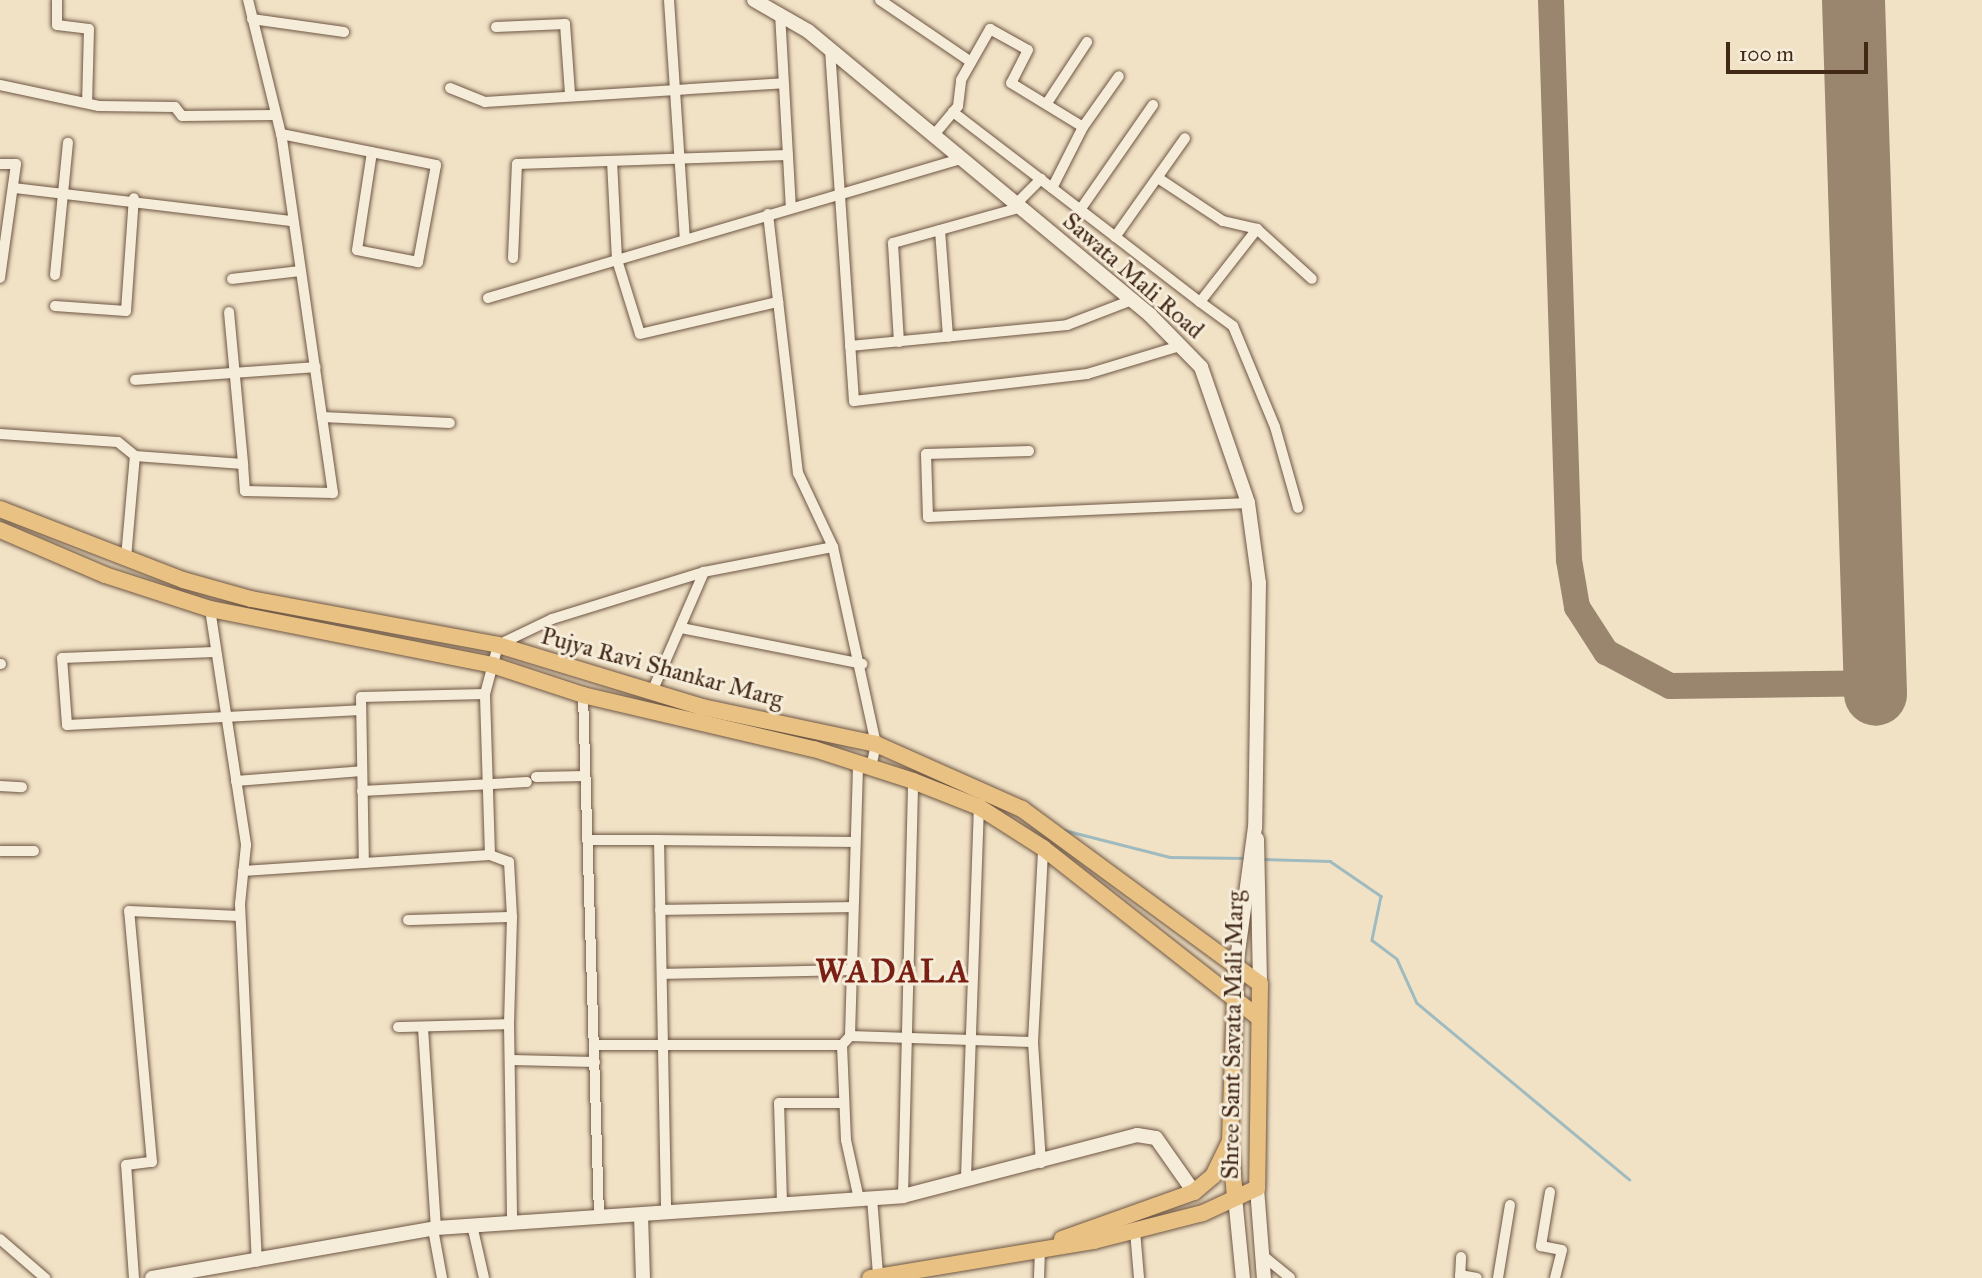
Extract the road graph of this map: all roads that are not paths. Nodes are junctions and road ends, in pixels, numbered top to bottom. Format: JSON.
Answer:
{"nodes":[{"id":1,"x":57,"y":0,"type":"edge"},
{"id":2,"x":248,"y":0,"type":"edge"},
{"id":3,"x":669,"y":0,"type":"edge"},
{"id":4,"x":754,"y":0,"type":"edge"},
{"id":5,"x":880,"y":0,"type":"edge"},
{"id":6,"x":780,"y":13,"type":"junction"},
{"id":7,"x":252,"y":19,"type":"junction"},
{"id":8,"x":496,"y":27,"type":"dead end"},
{"id":9,"x":344,"y":32,"type":"dead end"},
{"id":10,"x":1087,"y":42,"type":"dead end"},
{"id":11,"x":830,"y":49,"type":"junction"},
{"id":12,"x":971,"y":62,"type":"junction"},
{"id":13,"x":1119,"y":76,"type":"dead end"},
{"id":14,"x":783,"y":83,"type":"junction"},
{"id":15,"x":0,"y":85,"type":"edge"},
{"id":16,"x":450,"y":88,"type":"dead end"},
{"id":17,"x":675,"y":89,"type":"junction"},
{"id":18,"x":570,"y":94,"type":"junction"},
{"id":19,"x":87,"y":103,"type":"junction"},
{"id":20,"x":1047,"y":103,"type":"junction"},
{"id":21,"x":1153,"y":105,"type":"dead end"},
{"id":22,"x":953,"y":112,"type":"junction"},
{"id":23,"x":276,"y":115,"type":"junction"},
{"id":24,"x":1083,"y":127,"type":"junction"},
{"id":25,"x":281,"y":134,"type":"junction"},
{"id":26,"x":933,"y":136,"type":"junction"},
{"id":27,"x":1185,"y":138,"type":"dead end"},
{"id":28,"x":68,"y":144,"type":"dead end"},
{"id":29,"x":372,"y":152,"type":"junction"},
{"id":30,"x":788,"y":155,"type":"junction"},
{"id":31,"x":680,"y":159,"type":"junction"},
{"id":32,"x":960,"y":159,"type":"junction"},
{"id":33,"x":612,"y":161,"type":"junction"},
{"id":34,"x":0,"y":164,"type":"edge"},
{"id":35,"x":1158,"y":177,"type":"junction"},
{"id":36,"x":1041,"y":179,"type":"junction"},
{"id":37,"x":13,"y":188,"type":"junction"},
{"id":38,"x":1052,"y":188,"type":"junction"},
{"id":39,"x":65,"y":192,"type":"junction"},
{"id":40,"x":840,"y":192,"type":"junction"},
{"id":41,"x":134,"y":198,"type":"junction"},
{"id":42,"x":1016,"y":206,"type":"junction"},
{"id":43,"x":791,"y":207,"type":"junction"},
{"id":44,"x":1080,"y":210,"type":"junction"},
{"id":45,"x":768,"y":214,"type":"junction"},
{"id":46,"x":292,"y":221,"type":"junction"},
{"id":47,"x":1257,"y":229,"type":"junction"},
{"id":48,"x":940,"y":230,"type":"junction"},
{"id":49,"x":1115,"y":237,"type":"junction"},
{"id":50,"x":685,"y":239,"type":"junction"},
{"id":51,"x":513,"y":258,"type":"dead end"},
{"id":52,"x":617,"y":260,"type":"junction"},
{"id":53,"x":300,"y":271,"type":"junction"},
{"id":54,"x":55,"y":275,"type":"dead end"},
{"id":55,"x":0,"y":278,"type":"edge"},
{"id":56,"x":232,"y":279,"type":"dead end"},
{"id":57,"x":1312,"y":279,"type":"dead end"},
{"id":58,"x":488,"y":298,"type":"dead end"},
{"id":59,"x":1132,"y":300,"type":"junction"},
{"id":60,"x":778,"y":302,"type":"junction"},
{"id":61,"x":1200,"y":302,"type":"junction"},
{"id":62,"x":55,"y":306,"type":"dead end"},
{"id":63,"x":229,"y":312,"type":"dead end"},
{"id":64,"x":948,"y":337,"type":"junction"},
{"id":65,"x":899,"y":342,"type":"junction"},
{"id":66,"x":850,"y":346,"type":"junction"},
{"id":67,"x":1181,"y":346,"type":"junction"},
{"id":68,"x":316,"y":367,"type":"junction"},
{"id":69,"x":235,"y":372,"type":"junction"},
{"id":70,"x":135,"y":380,"type":"dead end"},
{"id":71,"x":322,"y":417,"type":"junction"},
{"id":72,"x":450,"y":423,"type":"dead end"},
{"id":73,"x":0,"y":433,"type":"edge"},
{"id":74,"x":1029,"y":451,"type":"dead end"},
{"id":75,"x":135,"y":456,"type":"junction"},
{"id":76,"x":243,"y":464,"type":"junction"},
{"id":77,"x":1248,"y":503,"type":"junction"},
{"id":78,"x":1298,"y":508,"type":"dead end"},
{"id":79,"x":0,"y":509,"type":"edge"},
{"id":80,"x":0,"y":530,"type":"edge"},
{"id":81,"x":833,"y":547,"type":"junction"},
{"id":82,"x":127,"y":558,"type":"junction"},
{"id":83,"x":704,"y":572,"type":"junction"},
{"id":84,"x":210,"y":609,"type":"junction"},
{"id":85,"x":681,"y":628,"type":"junction"},
{"id":86,"x":498,"y":645,"type":"junction"},
{"id":87,"x":214,"y":652,"type":"junction"},
{"id":88,"x":862,"y":664,"type":"junction"},
{"id":89,"x":492,"y":665,"type":"junction"},
{"id":90,"x":652,"y":692,"type":"junction"},
{"id":91,"x":485,"y":694,"type":"junction"},
{"id":92,"x":583,"y":695,"type":"junction"},
{"id":93,"x":361,"y":710,"type":"junction"},
{"id":94,"x":226,"y":722,"type":"junction"},
{"id":95,"x":876,"y":744,"type":"junction"},
{"id":96,"x":865,"y":765,"type":"junction"},
{"id":97,"x":362,"y":771,"type":"junction"},
{"id":98,"x":585,"y":776,"type":"junction"},
{"id":99,"x":913,"y":780,"type":"junction"},
{"id":100,"x":236,"y":781,"type":"junction"},
{"id":101,"x":487,"y":785,"type":"junction"},
{"id":102,"x":0,"y":786,"type":"edge"},
{"id":103,"x":22,"y":787,"type":"dead end"},
{"id":104,"x":362,"y":792,"type":"junction"},
{"id":105,"x":979,"y":807,"type":"junction"},
{"id":106,"x":1255,"y":827,"type":"junction"},
{"id":107,"x":587,"y":840,"type":"junction"},
{"id":108,"x":659,"y":840,"type":"junction"},
{"id":109,"x":853,"y":842,"type":"junction"},
{"id":110,"x":1043,"y":848,"type":"junction"},
{"id":111,"x":0,"y":851,"type":"edge"},
{"id":112,"x":34,"y":851,"type":"dead end"},
{"id":113,"x":490,"y":855,"type":"junction"},
{"id":114,"x":363,"y":863,"type":"junction"},
{"id":115,"x":243,"y":871,"type":"junction"},
{"id":116,"x":853,"y":907,"type":"junction"},
{"id":117,"x":660,"y":910,"type":"junction"},
{"id":118,"x":240,"y":916,"type":"junction"},
{"id":119,"x":512,"y":917,"type":"junction"},
{"id":120,"x":408,"y":920,"type":"dead end"},
{"id":121,"x":1236,"y":967,"type":"junction"},
{"id":122,"x":850,"y":970,"type":"junction"},
{"id":123,"x":662,"y":974,"type":"junction"},
{"id":124,"x":1260,"y":984,"type":"junction"},
{"id":125,"x":1233,"y":997,"type":"junction"},
{"id":126,"x":1258,"y":1017,"type":"junction"},
{"id":127,"x":509,"y":1024,"type":"junction"},
{"id":128,"x":398,"y":1027,"type":"dead end"},
{"id":129,"x":424,"y":1028,"type":"junction"},
{"id":130,"x":850,"y":1036,"type":"junction"},
{"id":131,"x":972,"y":1040,"type":"junction"},
{"id":132,"x":902,"y":1042,"type":"junction"},
{"id":133,"x":1033,"y":1042,"type":"junction"},
{"id":134,"x":595,"y":1045,"type":"junction"},
{"id":135,"x":663,"y":1045,"type":"junction"},
{"id":136,"x":842,"y":1045,"type":"junction"},
{"id":137,"x":511,"y":1060,"type":"junction"},
{"id":138,"x":595,"y":1062,"type":"junction"},
{"id":139,"x":843,"y":1103,"type":"junction"},
{"id":140,"x":1230,"y":1141,"type":"junction"},
{"id":141,"x":1041,"y":1164,"type":"junction"},
{"id":142,"x":966,"y":1177,"type":"junction"},
{"id":143,"x":1257,"y":1188,"type":"junction"},
{"id":144,"x":1194,"y":1192,"type":"junction"},
{"id":145,"x":1550,"y":1192,"type":"dead end"},
{"id":146,"x":902,"y":1196,"type":"junction"},
{"id":147,"x":1235,"y":1197,"type":"junction"},
{"id":148,"x":865,"y":1198,"type":"junction"},
{"id":149,"x":782,"y":1203,"type":"junction"},
{"id":150,"x":1510,"y":1205,"type":"dead end"},
{"id":151,"x":666,"y":1213,"type":"junction"},
{"id":152,"x":641,"y":1215,"type":"junction"},
{"id":153,"x":598,"y":1216,"type":"junction"},
{"id":154,"x":512,"y":1221,"type":"junction"},
{"id":155,"x":472,"y":1225,"type":"junction"},
{"id":156,"x":434,"y":1228,"type":"junction"},
{"id":157,"x":1135,"y":1231,"type":"junction"},
{"id":158,"x":0,"y":1239,"type":"edge"},
{"id":159,"x":1040,"y":1248,"type":"junction"},
{"id":160,"x":1262,"y":1255,"type":"junction"},
{"id":161,"x":1461,"y":1257,"type":"dead end"},
{"id":162,"x":257,"y":1262,"type":"junction"},
{"id":163,"x":199,"y":1275,"type":"edge"},
{"id":164,"x":1460,"y":1276,"type":"edge"},
{"id":165,"x":874,"y":1277,"type":"edge"},
{"id":166,"x":46,"y":1278,"type":"edge"},
{"id":167,"x":134,"y":1278,"type":"edge"},
{"id":168,"x":152,"y":1278,"type":"edge"},
{"id":169,"x":442,"y":1278,"type":"edge"},
{"id":170,"x":484,"y":1278,"type":"edge"},
{"id":171,"x":643,"y":1278,"type":"edge"},
{"id":172,"x":1040,"y":1278,"type":"edge"},
{"id":173,"x":1139,"y":1278,"type":"edge"},
{"id":174,"x":1243,"y":1278,"type":"edge"},
{"id":175,"x":1264,"y":1278,"type":"edge"},
{"id":176,"x":1290,"y":1278,"type":"edge"},
{"id":177,"x":1478,"y":1278,"type":"edge"},
{"id":178,"x":1498,"y":1278,"type":"edge"},
{"id":179,"x":1555,"y":1278,"type":"edge"}],
"edges":[{"from":1,"to":19,"type":"street"},
{"from":2,"to":7,"type":"street"},
{"from":3,"to":17,"type":"street"},
{"from":4,"to":6,"type":"street","name":"Sawata Mali Road"},
{"from":5,"to":12,"type":"street"},
{"from":6,"to":11,"type":"street","name":"Sawata Mali Road"},
{"from":6,"to":14,"type":"street"},
{"from":7,"to":9,"type":"street"},
{"from":7,"to":23,"type":"street"},
{"from":8,"to":18,"type":"street"},
{"from":10,"to":20,"type":"street"},
{"from":11,"to":26,"type":"street","name":"Sawata Mali Road"},
{"from":11,"to":40,"type":"street"},
{"from":12,"to":20,"type":"street"},
{"from":12,"to":22,"type":"street"},
{"from":13,"to":24,"type":"street"},
{"from":14,"to":17,"type":"street"},
{"from":14,"to":30,"type":"street"},
{"from":15,"to":19,"type":"street"},
{"from":16,"to":18,"type":"street"},
{"from":17,"to":18,"type":"street"},
{"from":17,"to":31,"type":"street"},
{"from":19,"to":23,"type":"street"},
{"from":20,"to":24,"type":"street"},
{"from":21,"to":44,"type":"street"},
{"from":22,"to":26,"type":"street"},
{"from":22,"to":36,"type":"street"},
{"from":23,"to":25,"type":"street"},
{"from":24,"to":38,"type":"street"},
{"from":25,"to":29,"type":"street"},
{"from":25,"to":46,"type":"street"},
{"from":26,"to":32,"type":"street","name":"Sawata Mali Road"},
{"from":27,"to":35,"type":"street"},
{"from":28,"to":39,"type":"street"},
{"from":29,"to":29,"type":"street"},
{"from":30,"to":31,"type":"street"},
{"from":30,"to":43,"type":"street"},
{"from":31,"to":33,"type":"street"},
{"from":31,"to":50,"type":"street"},
{"from":32,"to":40,"type":"street"},
{"from":32,"to":42,"type":"street","name":"Sawata Mali Road"},
{"from":33,"to":51,"type":"street"},
{"from":33,"to":52,"type":"street"},
{"from":34,"to":37,"type":"street"},
{"from":35,"to":47,"type":"street"},
{"from":35,"to":49,"type":"street"},
{"from":36,"to":38,"type":"street"},
{"from":36,"to":42,"type":"street"},
{"from":37,"to":39,"type":"street"},
{"from":37,"to":55,"type":"street"},
{"from":38,"to":44,"type":"street"},
{"from":39,"to":41,"type":"street"},
{"from":39,"to":54,"type":"street"},
{"from":40,"to":43,"type":"street"},
{"from":40,"to":66,"type":"street"},
{"from":41,"to":46,"type":"street"},
{"from":41,"to":62,"type":"street"},
{"from":42,"to":48,"type":"street"},
{"from":42,"to":59,"type":"street","name":"Sawata Mali Road"},
{"from":43,"to":45,"type":"street"},
{"from":44,"to":49,"type":"street"},
{"from":45,"to":50,"type":"street"},
{"from":45,"to":60,"type":"street"},
{"from":46,"to":53,"type":"street"},
{"from":47,"to":57,"type":"street"},
{"from":47,"to":61,"type":"street"},
{"from":48,"to":64,"type":"street"},
{"from":48,"to":65,"type":"street"},
{"from":49,"to":61,"type":"street"},
{"from":50,"to":52,"type":"street"},
{"from":52,"to":58,"type":"street"},
{"from":52,"to":60,"type":"street"},
{"from":53,"to":56,"type":"street"},
{"from":53,"to":68,"type":"street"},
{"from":59,"to":64,"type":"street"},
{"from":59,"to":67,"type":"street","name":"Sawata Mali Road"},
{"from":60,"to":81,"type":"street"},
{"from":61,"to":78,"type":"street"},
{"from":63,"to":69,"type":"street"},
{"from":64,"to":65,"type":"street"},
{"from":65,"to":66,"type":"street"},
{"from":66,"to":67,"type":"street"},
{"from":67,"to":77,"type":"street","name":"Sawata Mali Road"},
{"from":68,"to":69,"type":"street"},
{"from":68,"to":71,"type":"street"},
{"from":69,"to":70,"type":"street"},
{"from":69,"to":76,"type":"street"},
{"from":71,"to":72,"type":"street"},
{"from":71,"to":76,"type":"street"},
{"from":73,"to":75,"type":"street"},
{"from":74,"to":77,"type":"street"},
{"from":75,"to":76,"type":"street"},
{"from":75,"to":82,"type":"street"},
{"from":77,"to":106,"type":"street","name":"Sawata Mali Road"},
{"from":79,"to":82,"type":"main road","name":"Pujya Ravi Shankar Marg"},
{"from":80,"to":84,"type":"main road"},
{"from":81,"to":83,"type":"street"},
{"from":81,"to":88,"type":"street"},
{"from":82,"to":86,"type":"main road","name":"Pujya Ravi Shankar Marg"},
{"from":83,"to":85,"type":"street"},
{"from":83,"to":86,"type":"street"},
{"from":84,"to":87,"type":"street"},
{"from":84,"to":89,"type":"main road"},
{"from":85,"to":88,"type":"street"},
{"from":85,"to":90,"type":"street"},
{"from":86,"to":89,"type":"street"},
{"from":86,"to":90,"type":"main road","name":"Pujya Ravi Shankar Marg"},
{"from":87,"to":94,"type":"street"},
{"from":87,"to":94,"type":"street"},
{"from":88,"to":95,"type":"street"},
{"from":89,"to":91,"type":"street"},
{"from":89,"to":92,"type":"main road"},
{"from":90,"to":95,"type":"main road","name":"Pujya Ravi Shankar Marg"},
{"from":91,"to":93,"type":"street"},
{"from":91,"to":101,"type":"street"},
{"from":92,"to":96,"type":"main road"},
{"from":92,"to":98,"type":"street"},
{"from":93,"to":94,"type":"street"},
{"from":93,"to":97,"type":"street"},
{"from":94,"to":100,"type":"street"},
{"from":95,"to":96,"type":"street"},
{"from":95,"to":121,"type":"main road","name":"Pujya Ravi Shankar Marg"},
{"from":96,"to":99,"type":"main road"},
{"from":96,"to":109,"type":"street"},
{"from":97,"to":100,"type":"street"},
{"from":97,"to":104,"type":"street"},
{"from":98,"to":101,"type":"street"},
{"from":98,"to":107,"type":"street"},
{"from":99,"to":105,"type":"main road"},
{"from":99,"to":132,"type":"street"},
{"from":100,"to":115,"type":"street"},
{"from":101,"to":104,"type":"street"},
{"from":101,"to":113,"type":"street"},
{"from":102,"to":103,"type":"street"},
{"from":104,"to":114,"type":"street"},
{"from":105,"to":110,"type":"main road"},
{"from":105,"to":131,"type":"street"},
{"from":106,"to":121,"type":"street","name":"Sawata Mali Road"},
{"from":106,"to":124,"type":"street","name":"Shree Sant Savata Mali Marg"},
{"from":107,"to":108,"type":"street"},
{"from":107,"to":134,"type":"street"},
{"from":108,"to":109,"type":"street"},
{"from":108,"to":117,"type":"street"},
{"from":109,"to":116,"type":"street"},
{"from":110,"to":125,"type":"main road"},
{"from":110,"to":133,"type":"street"},
{"from":111,"to":112,"type":"street"},
{"from":113,"to":114,"type":"street"},
{"from":113,"to":119,"type":"street"},
{"from":114,"to":115,"type":"street"},
{"from":115,"to":118,"type":"street"},
{"from":116,"to":117,"type":"street"},
{"from":116,"to":122,"type":"street"},
{"from":117,"to":123,"type":"street"},
{"from":118,"to":162,"type":"street"},
{"from":118,"to":167,"type":"street"},
{"from":119,"to":120,"type":"street"},
{"from":119,"to":127,"type":"street"},
{"from":121,"to":124,"type":"main road","name":"Pujya Ravi Shankar Marg"},
{"from":121,"to":125,"type":"main road","name":"Shree Sant Savata Mali Marg"},
{"from":122,"to":123,"type":"street"},
{"from":122,"to":130,"type":"street"},
{"from":123,"to":135,"type":"street"},
{"from":124,"to":126,"type":"main road","name":"Shree Sant Savata Mali Marg"},
{"from":125,"to":126,"type":"main road"},
{"from":125,"to":140,"type":"main road","name":"Shree Sant Savata Mali Marg"},
{"from":126,"to":143,"type":"main road","name":"Shree Sant Savata Mali Marg"},
{"from":127,"to":129,"type":"street"},
{"from":127,"to":137,"type":"street"},
{"from":128,"to":129,"type":"street"},
{"from":129,"to":156,"type":"street"},
{"from":130,"to":132,"type":"street"},
{"from":130,"to":136,"type":"street"},
{"from":131,"to":132,"type":"street"},
{"from":131,"to":133,"type":"street"},
{"from":131,"to":142,"type":"street"},
{"from":132,"to":146,"type":"street"},
{"from":133,"to":141,"type":"street"},
{"from":134,"to":135,"type":"street"},
{"from":134,"to":138,"type":"street"},
{"from":135,"to":136,"type":"street"},
{"from":135,"to":151,"type":"street"},
{"from":136,"to":139,"type":"street"},
{"from":137,"to":138,"type":"street"},
{"from":137,"to":154,"type":"street"},
{"from":138,"to":153,"type":"street"},
{"from":139,"to":148,"type":"street"},
{"from":139,"to":149,"type":"street"},
{"from":140,"to":144,"type":"main road","name":"Shree Sant Savata Mali Marg"},
{"from":140,"to":147,"type":"main road"},
{"from":141,"to":142,"type":"street"},
{"from":141,"to":144,"type":"street"},
{"from":142,"to":146,"type":"street"},
{"from":143,"to":147,"type":"main road","name":"Shree Sant Savata Mali Marg"},
{"from":143,"to":160,"type":"street"},
{"from":144,"to":159,"type":"main road","name":"Shree Sant Savata Mali Marg"},
{"from":145,"to":179,"type":"street"},
{"from":146,"to":148,"type":"street"},
{"from":147,"to":157,"type":"main road","name":"Shree Sant Savata Mali Marg"},
{"from":147,"to":174,"type":"street"},
{"from":148,"to":149,"type":"street"},
{"from":148,"to":165,"type":"street"},
{"from":149,"to":151,"type":"street"},
{"from":150,"to":178,"type":"street"},
{"from":151,"to":152,"type":"street"},
{"from":152,"to":153,"type":"street"},
{"from":152,"to":171,"type":"street"},
{"from":153,"to":154,"type":"street"},
{"from":154,"to":155,"type":"street"},
{"from":155,"to":156,"type":"street"},
{"from":155,"to":170,"type":"street"},
{"from":156,"to":162,"type":"street"},
{"from":156,"to":169,"type":"street"},
{"from":157,"to":159,"type":"main road","name":"Shree Sant Savata Mali Marg"},
{"from":157,"to":173,"type":"street"},
{"from":158,"to":166,"type":"street"},
{"from":159,"to":165,"type":"main road","name":"Shree Sant Savata Mali Marg"},
{"from":159,"to":172,"type":"street"},
{"from":160,"to":175,"type":"street"},
{"from":160,"to":176,"type":"street"},
{"from":161,"to":164,"type":"street"},
{"from":162,"to":163,"type":"street"},
{"from":163,"to":168,"type":"street"},
{"from":164,"to":177,"type":"street"}]}
